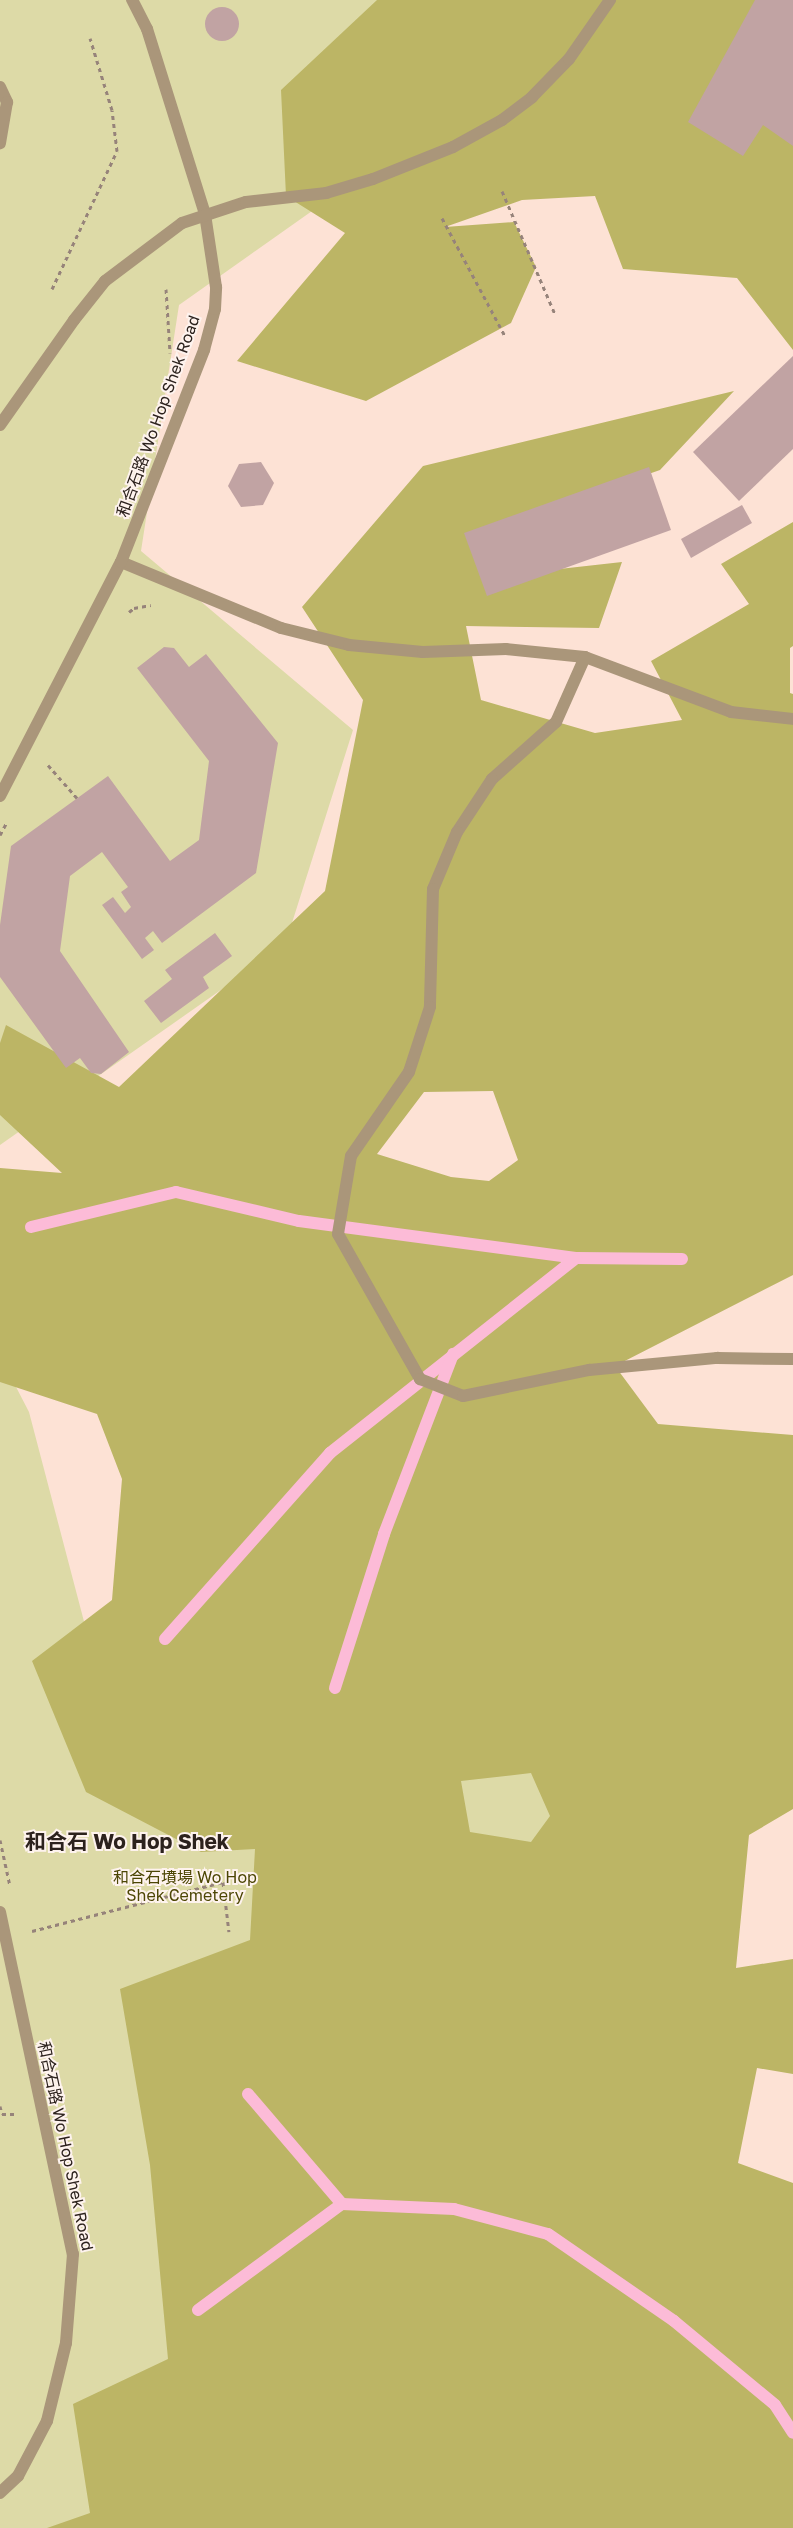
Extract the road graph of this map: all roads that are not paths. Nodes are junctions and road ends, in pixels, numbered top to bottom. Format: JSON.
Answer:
{"nodes":[{"id":1,"x":132,"y":0,"type":"edge"},
{"id":2,"x":610,"y":0,"type":"edge"},
{"id":3,"x":0,"y":87,"type":"edge"},
{"id":4,"x":0,"y":143,"type":"edge"},
{"id":5,"x":205,"y":214,"type":"junction"},
{"id":6,"x":0,"y":425,"type":"edge"},
{"id":7,"x":121,"y":562,"type":"junction"},
{"id":8,"x":585,"y":657,"type":"junction"},
{"id":9,"x":793,"y":719,"type":"edge"},
{"id":10,"x":0,"y":796,"type":"edge"},
{"id":11,"x":793,"y":1359,"type":"edge"},
{"id":12,"x":0,"y":1912,"type":"edge"},
{"id":13,"x":0,"y":2493,"type":"edge"}],
"edges":[{"from":1,"to":5,"type":"street","name":"和合石路 Wo Hop Shek Road"},
{"from":2,"to":5,"type":"street"},
{"from":3,"to":4,"type":"street"},
{"from":5,"to":6,"type":"street"},
{"from":5,"to":7,"type":"street","name":"和合石路 Wo Hop Shek Road"},
{"from":7,"to":8,"type":"street"},
{"from":7,"to":10,"type":"street","name":"和合石路 Wo Hop Shek Road"},
{"from":8,"to":9,"type":"street"},
{"from":8,"to":11,"type":"street"},
{"from":12,"to":13,"type":"street","name":"和合石路 Wo Hop Shek Road"}]}
